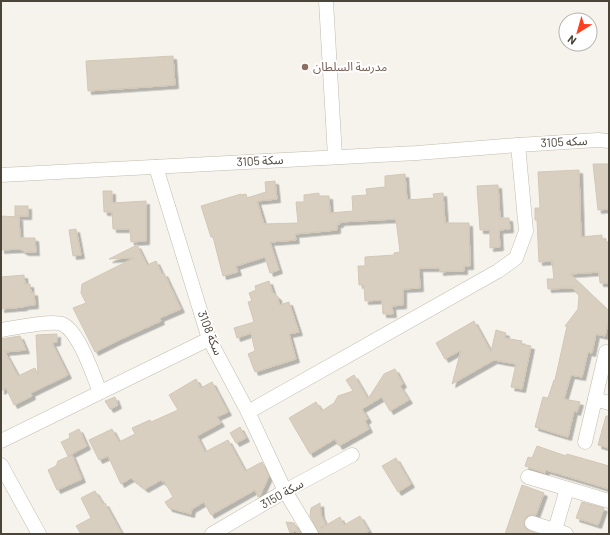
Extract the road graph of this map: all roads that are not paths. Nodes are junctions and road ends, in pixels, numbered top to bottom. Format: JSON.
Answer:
{"nodes":[{"id":1,"x":326,"y":1,"type":"edge"},
{"id":2,"x":609,"y":141,"type":"edge"},
{"id":3,"x":518,"y":145,"type":"junction"},
{"id":4,"x":335,"y":157,"type":"junction"},
{"id":5,"x":156,"y":167,"type":"junction"},
{"id":6,"x":1,"y":174,"type":"edge"},
{"id":7,"x":1,"y":330,"type":"edge"},
{"id":8,"x":209,"y":339,"type":"junction"},
{"id":9,"x":606,"y":352,"type":"dead end"},
{"id":10,"x":100,"y":392,"type":"junction"},
{"id":11,"x":595,"y":399,"type":"junction"},
{"id":12,"x":609,"y":403,"type":"edge"},
{"id":13,"x":248,"y":412,"type":"junction"},
{"id":14,"x":1,"y":441,"type":"edge"},
{"id":15,"x":585,"y":442,"type":"dead end"},
{"id":16,"x":352,"y":455,"type":"dead end"},
{"id":17,"x":1,"y":464,"type":"edge"},
{"id":18,"x":528,"y":477,"type":"dead end"},
{"id":19,"x":567,"y":489,"type":"junction"},
{"id":20,"x":285,"y":491,"type":"junction"},
{"id":21,"x":609,"y":501,"type":"edge"},
{"id":22,"x":532,"y":523,"type":"dead end"},
{"id":23,"x":560,"y":532,"type":"edge"},
{"id":24,"x":39,"y":534,"type":"edge"},
{"id":25,"x":212,"y":534,"type":"edge"},
{"id":26,"x":311,"y":534,"type":"edge"}],
"edges":[{"from":1,"to":4,"type":"street"},
{"from":2,"to":3,"type":"street","name":"سكه 3105"},
{"from":3,"to":4,"type":"street","name":"سكة 3105"},
{"from":3,"to":13,"type":"street"},
{"from":4,"to":5,"type":"street","name":"سكة 3105"},
{"from":5,"to":6,"type":"street","name":"سكة 3105"},
{"from":5,"to":8,"type":"street","name":"سكة 3108"},
{"from":7,"to":10,"type":"street"},
{"from":8,"to":10,"type":"street"},
{"from":8,"to":13,"type":"street","name":"سكة 3108"},
{"from":9,"to":11,"type":"street"},
{"from":10,"to":14,"type":"street"},
{"from":11,"to":12,"type":"street"},
{"from":11,"to":15,"type":"street"},
{"from":13,"to":20,"type":"street","name":"سكة 3108"},
{"from":16,"to":20,"type":"street","name":"سكة 3150"},
{"from":17,"to":24,"type":"street"},
{"from":18,"to":19,"type":"street"},
{"from":19,"to":21,"type":"street"},
{"from":19,"to":23,"type":"street"},
{"from":20,"to":25,"type":"street","name":"سكة 3150"},
{"from":20,"to":26,"type":"street","name":"سكة 3108"},
{"from":22,"to":23,"type":"street"}]}
